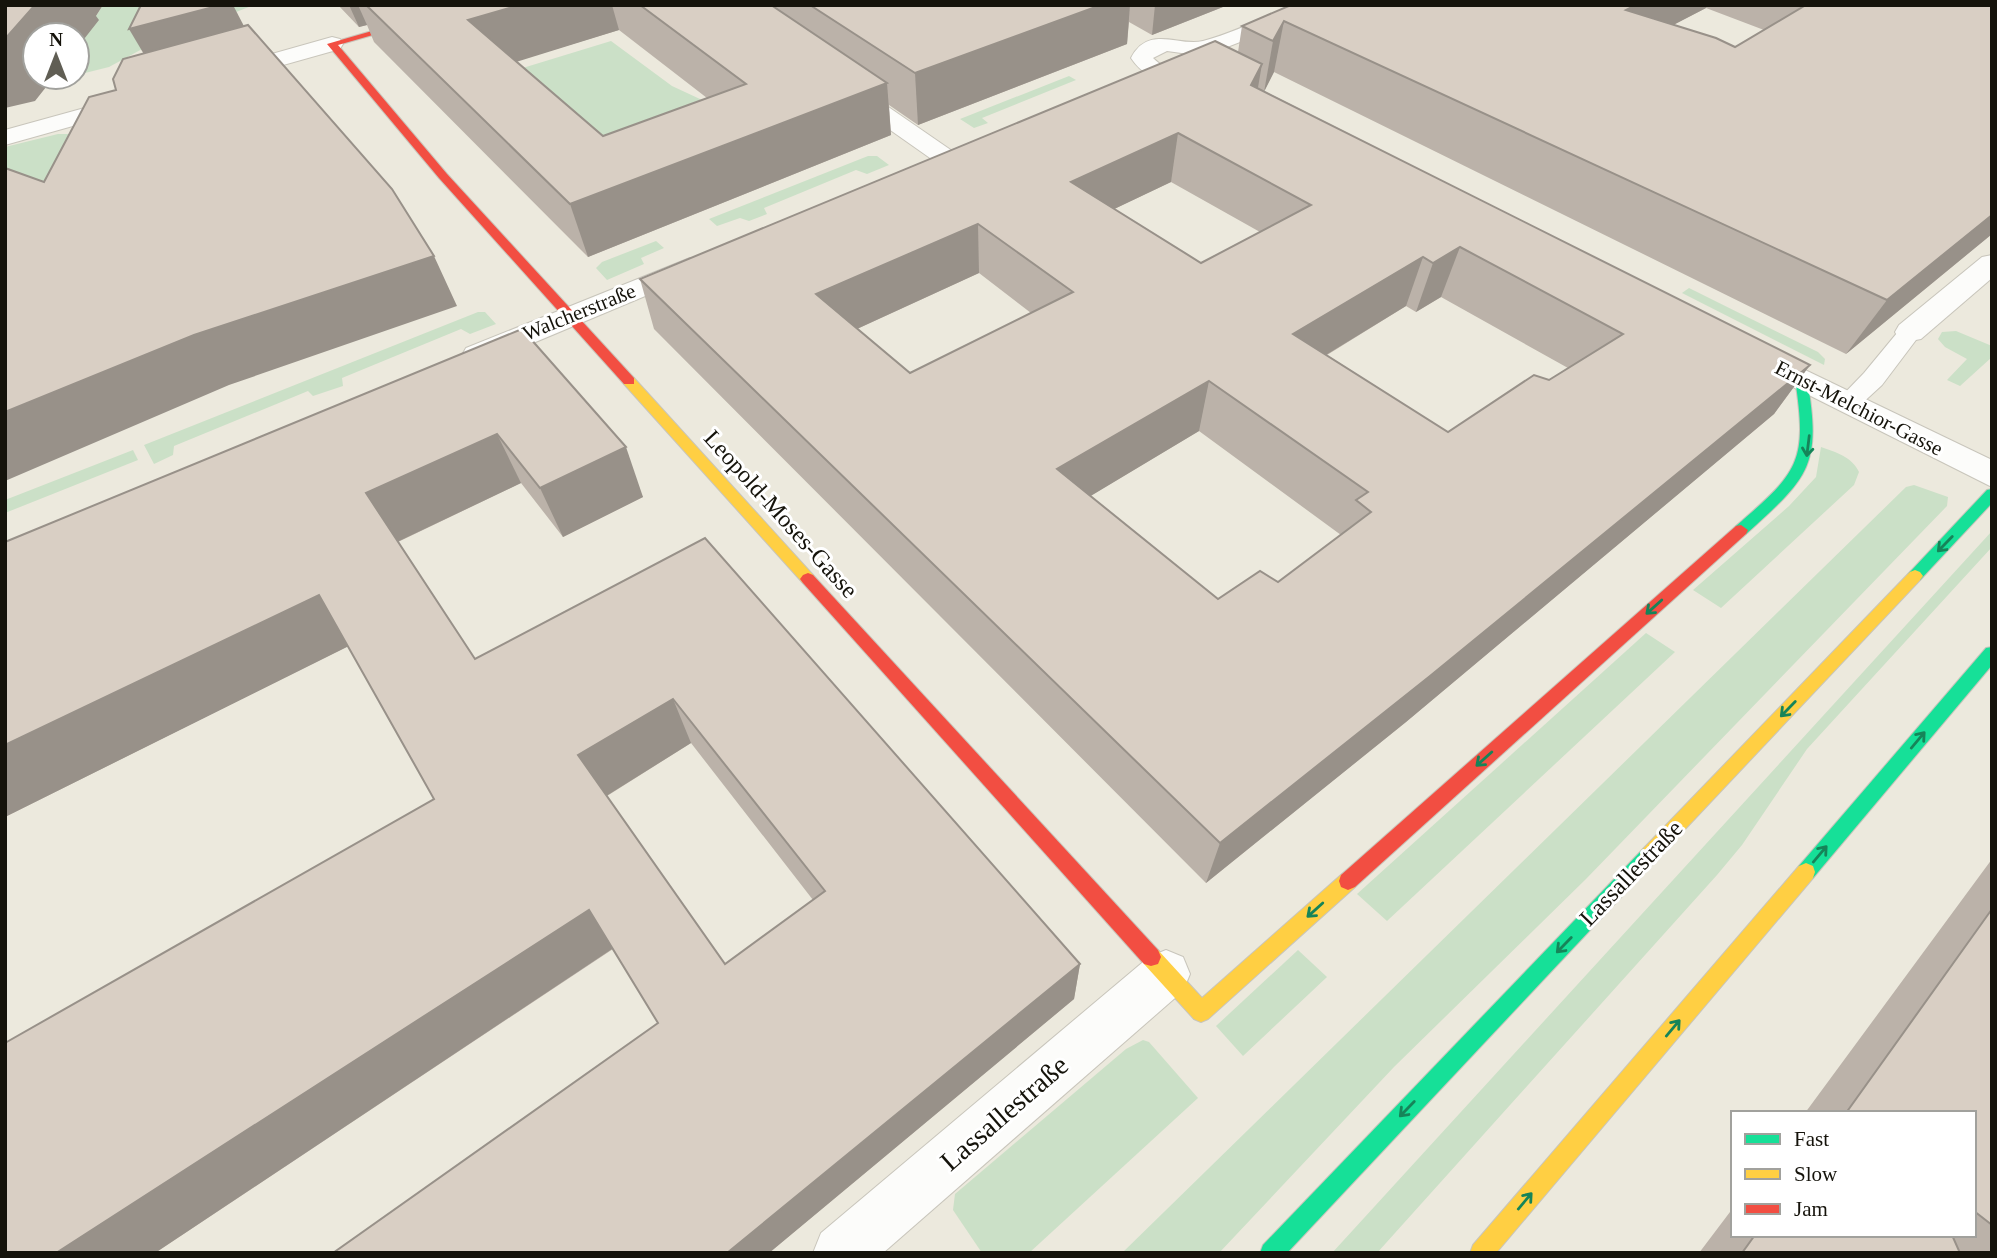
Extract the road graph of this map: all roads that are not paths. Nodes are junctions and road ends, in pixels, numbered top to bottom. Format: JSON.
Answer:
{"nodes":[{"id":1,"x":473,"y":5,"type":"edge"},
{"id":2,"x":1314,"y":5,"type":"edge"},
{"id":3,"x":1132,"y":35,"type":"dead end"},
{"id":4,"x":332,"y":44,"type":"junction"},
{"id":5,"x":1153,"y":59,"type":"junction"},
{"id":6,"x":1203,"y":61,"type":"junction"},
{"id":7,"x":823,"y":73,"type":"edge"},
{"id":8,"x":204,"y":81,"type":"edge"},
{"id":9,"x":1127,"y":82,"type":"edge"},
{"id":10,"x":1228,"y":85,"type":"edge"},
{"id":11,"x":151,"y":96,"type":"edge"},
{"id":12,"x":5,"y":138,"type":"edge"},
{"id":13,"x":975,"y":149,"type":"edge"},
{"id":14,"x":713,"y":258,"type":"edge"},
{"id":15,"x":1992,"y":263,"type":"edge"},
{"id":16,"x":571,"y":315,"type":"junction"},
{"id":17,"x":1910,"y":332,"type":"joint"},
{"id":18,"x":1751,"y":353,"type":"edge"},
{"id":19,"x":442,"y":369,"type":"edge"},
{"id":20,"x":1801,"y":379,"type":"junction"},
{"id":21,"x":1849,"y":402,"type":"junction"},
{"id":22,"x":1992,"y":475,"type":"edge"},
{"id":23,"x":1992,"y":494,"type":"edge"},
{"id":24,"x":1992,"y":653,"type":"edge"},
{"id":25,"x":1166,"y":974,"type":"junction"},
{"id":26,"x":841,"y":1253,"type":"edge"},
{"id":27,"x":1271,"y":1253,"type":"edge"},
{"id":28,"x":1481,"y":1253,"type":"edge"}],
"edges":[{"from":1,"to":4,"type":"street"},
{"from":2,"to":6,"type":"street"},
{"from":3,"to":5,"type":"street"},
{"from":4,"to":8,"type":"street"},
{"from":4,"to":16,"type":"street","name":"Leopold-Moses-Gasse"},
{"from":5,"to":6,"type":"street"},
{"from":5,"to":6,"type":"street"},
{"from":5,"to":9,"type":"street"},
{"from":6,"to":10,"type":"street"},
{"from":7,"to":13,"type":"street"},
{"from":11,"to":12,"type":"street"},
{"from":14,"to":16,"type":"street","name":"Walcherstraße"},
{"from":15,"to":17,"type":"street"},
{"from":16,"to":19,"type":"street","name":"Walcherstraße"},
{"from":16,"to":25,"type":"street","name":"Leopold-Moses-Gasse"},
{"from":17,"to":21,"type":"lane"},
{"from":18,"to":20,"type":"street","name":"Ernst-Melchior-Gasse"},
{"from":20,"to":21,"type":"street","name":"Ernst-Melchior-Gasse"},
{"from":20,"to":25,"type":"street","name":"Leopold-Moses-Gasse","one_way":true},
{"from":21,"to":22,"type":"street","name":"Ernst-Melchior-Gasse"},
{"from":23,"to":27,"type":"street","name":"Lassallestraße","one_way":true},
{"from":28,"to":24,"type":"street","one_way":true},
{"from":25,"to":26,"type":"street","name":"Lassallestraße"}]}
